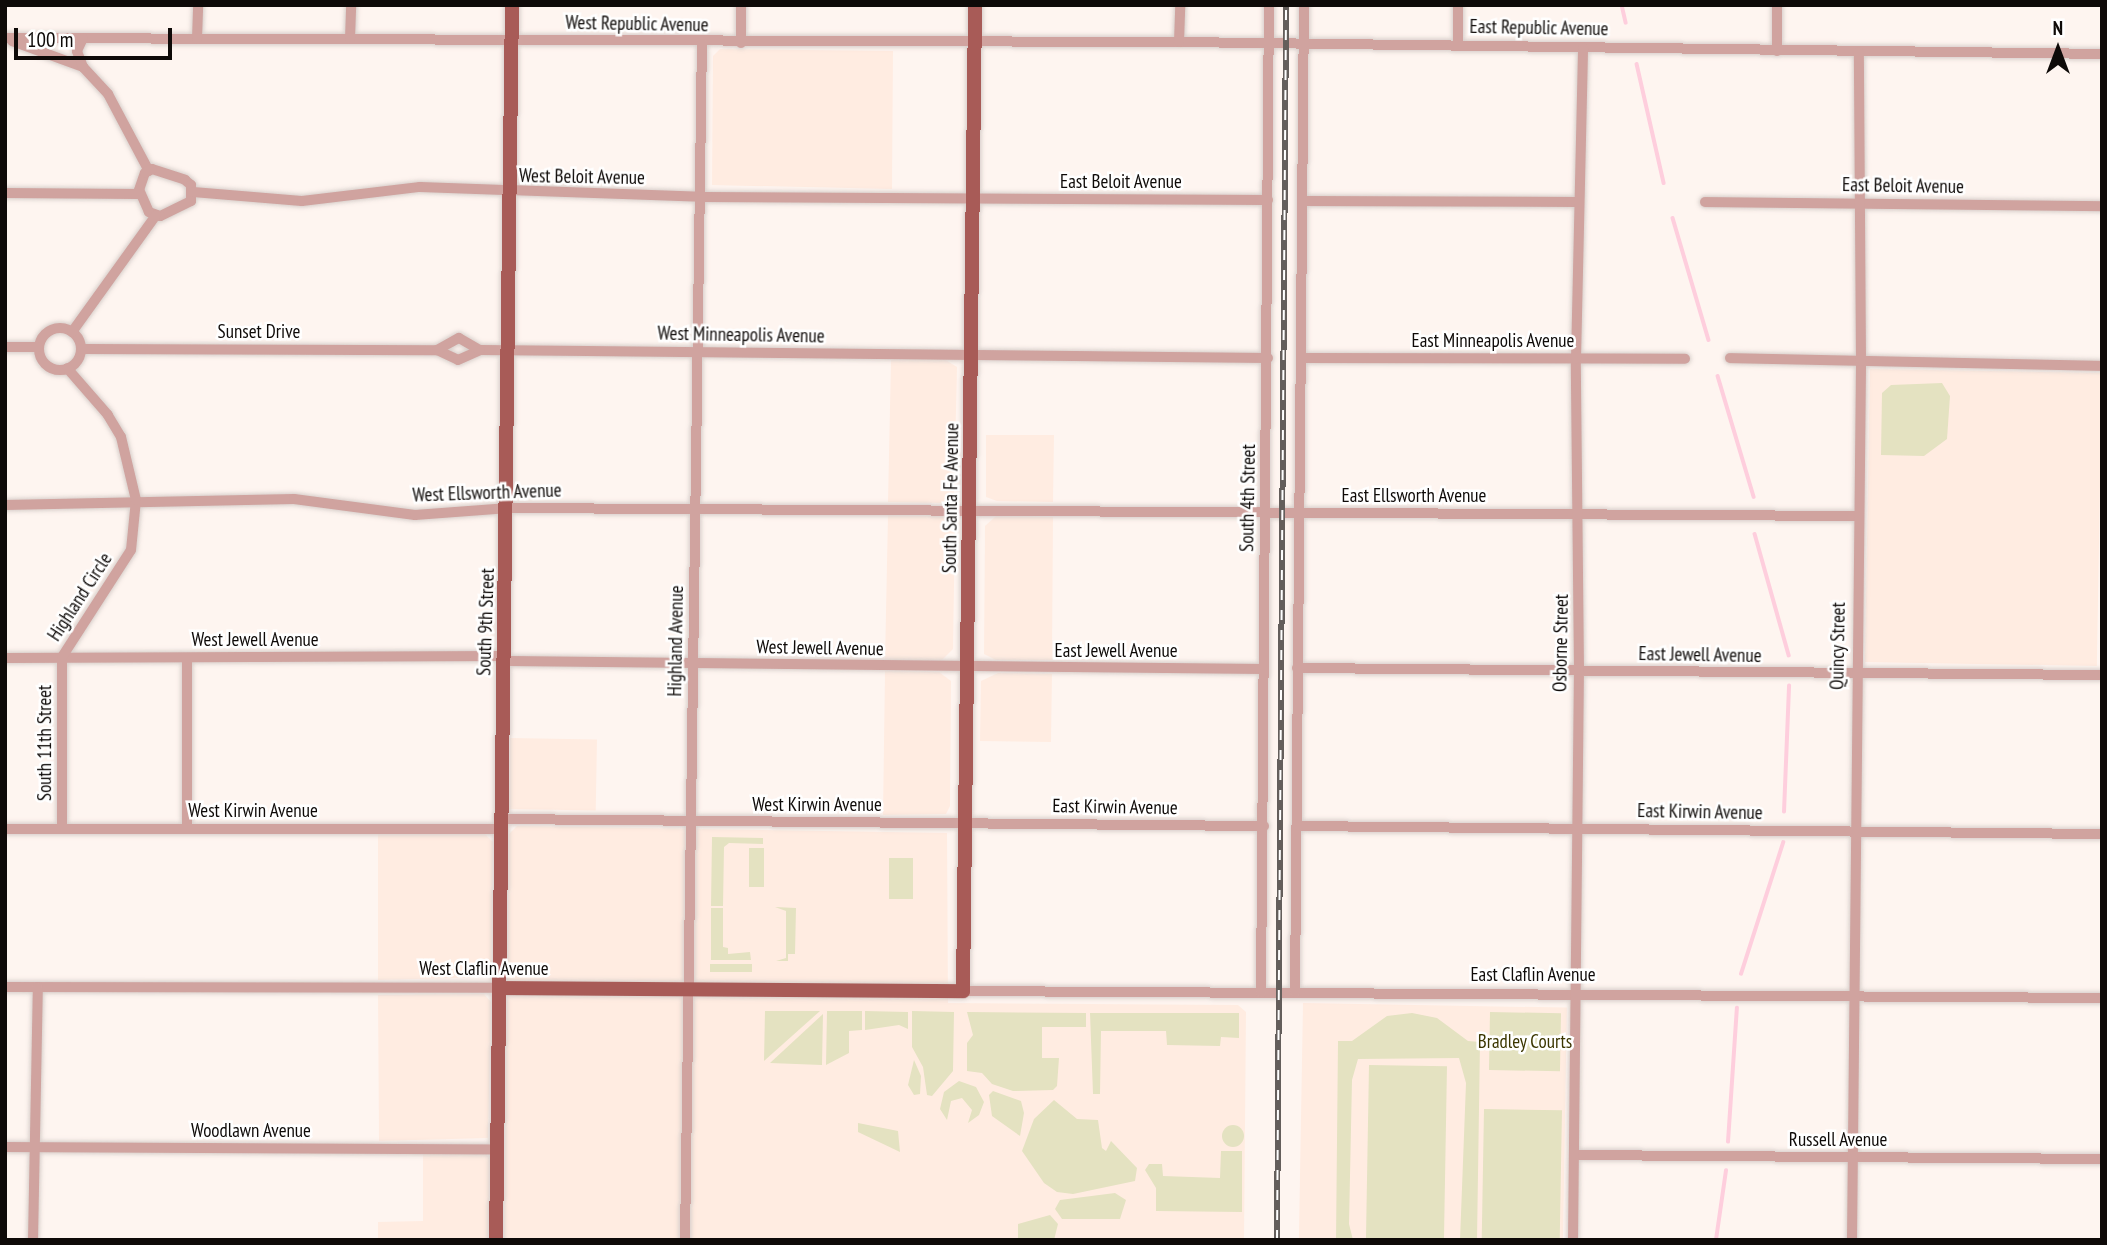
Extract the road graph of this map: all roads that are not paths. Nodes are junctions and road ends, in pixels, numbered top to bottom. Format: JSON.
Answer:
{"nodes":[{"id":1,"x":198,"y":5,"type":"edge"},
{"id":2,"x":351,"y":5,"type":"edge"},
{"id":3,"x":512,"y":5,"type":"edge"},
{"id":4,"x":741,"y":5,"type":"edge"},
{"id":5,"x":975,"y":5,"type":"edge"},
{"id":6,"x":1180,"y":5,"type":"edge"},
{"id":7,"x":1269,"y":5,"type":"edge"},
{"id":8,"x":1304,"y":5,"type":"edge"},
{"id":9,"x":1458,"y":5,"type":"edge"},
{"id":10,"x":1777,"y":5,"type":"edge"},
{"id":11,"x":5,"y":38,"type":"edge"},
{"id":12,"x":83,"y":38,"type":"junction"},
{"id":13,"x":197,"y":38,"type":"junction"},
{"id":14,"x":350,"y":39,"type":"junction"},
{"id":15,"x":512,"y":39,"type":"junction"},
{"id":16,"x":702,"y":42,"type":"junction"},
{"id":17,"x":1179,"y":42,"type":"junction"},
{"id":18,"x":741,"y":43,"type":"junction"},
{"id":19,"x":1268,"y":43,"type":"junction"},
{"id":20,"x":1304,"y":43,"type":"junction"},
{"id":21,"x":975,"y":44,"type":"junction"},
{"id":22,"x":1458,"y":44,"type":"junction"},
{"id":23,"x":1583,"y":47,"type":"junction"},
{"id":24,"x":1777,"y":51,"type":"junction"},
{"id":25,"x":1859,"y":52,"type":"junction"},
{"id":26,"x":2102,"y":54,"type":"edge"},
{"id":27,"x":83,"y":67,"type":"junction"},
{"id":28,"x":149,"y":171,"type":"junction"},
{"id":29,"x":193,"y":192,"type":"junction"},
{"id":30,"x":5,"y":193,"type":"edge"},
{"id":31,"x":511,"y":193,"type":"junction"},
{"id":32,"x":139,"y":194,"type":"junction"},
{"id":33,"x":701,"y":197,"type":"junction"},
{"id":34,"x":973,"y":199,"type":"junction"},
{"id":35,"x":1268,"y":200,"type":"junction"},
{"id":36,"x":1303,"y":201,"type":"junction"},
{"id":37,"x":1579,"y":202,"type":"junction"},
{"id":38,"x":1704,"y":202,"type":"dead end"},
{"id":39,"x":1857,"y":203,"type":"junction"},
{"id":40,"x":2102,"y":206,"type":"edge"},
{"id":41,"x":156,"y":215,"type":"junction"},
{"id":42,"x":72,"y":332,"type":"junction"},
{"id":43,"x":5,"y":347,"type":"edge"},
{"id":44,"x":38,"y":347,"type":"junction"},
{"id":45,"x":82,"y":349,"type":"junction"},
{"id":46,"x":437,"y":350,"type":"junction"},
{"id":47,"x":480,"y":350,"type":"junction"},
{"id":48,"x":510,"y":350,"type":"junction"},
{"id":49,"x":698,"y":352,"type":"junction"},
{"id":50,"x":972,"y":355,"type":"junction"},
{"id":51,"x":1268,"y":358,"type":"junction"},
{"id":52,"x":1301,"y":358,"type":"junction"},
{"id":53,"x":1730,"y":358,"type":"dead end"},
{"id":54,"x":1576,"y":359,"type":"junction"},
{"id":55,"x":1685,"y":359,"type":"dead end"},
{"id":56,"x":1861,"y":361,"type":"junction"},
{"id":57,"x":2102,"y":366,"type":"edge"},
{"id":58,"x":67,"y":368,"type":"junction"},
{"id":59,"x":136,"y":500,"type":"junction"},
{"id":60,"x":5,"y":505,"type":"edge"},
{"id":61,"x":509,"y":508,"type":"junction"},
{"id":62,"x":696,"y":510,"type":"junction"},
{"id":63,"x":971,"y":512,"type":"junction"},
{"id":64,"x":1265,"y":513,"type":"junction"},
{"id":65,"x":1300,"y":513,"type":"junction"},
{"id":66,"x":1580,"y":515,"type":"junction"},
{"id":67,"x":1857,"y":516,"type":"junction"},
{"id":68,"x":62,"y":657,"type":"junction"},
{"id":69,"x":5,"y":658,"type":"edge"},
{"id":70,"x":187,"y":658,"type":"junction"},
{"id":71,"x":505,"y":659,"type":"junction"},
{"id":72,"x":693,"y":664,"type":"junction"},
{"id":73,"x":968,"y":667,"type":"junction"},
{"id":74,"x":1297,"y":668,"type":"junction"},
{"id":75,"x":1264,"y":669,"type":"junction"},
{"id":76,"x":1579,"y":670,"type":"junction"},
{"id":77,"x":1855,"y":675,"type":"junction"},
{"id":78,"x":2102,"y":675,"type":"edge"},
{"id":79,"x":692,"y":821,"type":"junction"},
{"id":80,"x":965,"y":823,"type":"junction"},
{"id":81,"x":501,"y":824,"type":"junction"},
{"id":82,"x":1264,"y":826,"type":"junction"},
{"id":83,"x":1297,"y":826,"type":"junction"},
{"id":84,"x":62,"y":828,"type":"junction"},
{"id":85,"x":187,"y":828,"type":"junction"},
{"id":86,"x":1575,"y":828,"type":"junction"},
{"id":87,"x":5,"y":829,"type":"edge"},
{"id":88,"x":1854,"y":831,"type":"junction"},
{"id":89,"x":2102,"y":834,"type":"edge"},
{"id":90,"x":5,"y":987,"type":"edge"},
{"id":91,"x":38,"y":987,"type":"junction"},
{"id":92,"x":500,"y":988,"type":"junction"},
{"id":93,"x":689,"y":990,"type":"junction"},
{"id":94,"x":964,"y":991,"type":"junction"},
{"id":95,"x":1261,"y":992,"type":"junction"},
{"id":96,"x":1296,"y":992,"type":"junction"},
{"id":97,"x":1575,"y":993,"type":"junction"},
{"id":98,"x":1852,"y":995,"type":"junction"},
{"id":99,"x":2102,"y":998,"type":"edge"},
{"id":100,"x":5,"y":1147,"type":"edge"},
{"id":101,"x":34,"y":1147,"type":"junction"},
{"id":102,"x":497,"y":1150,"type":"junction"},
{"id":103,"x":1574,"y":1155,"type":"junction"},
{"id":104,"x":1851,"y":1157,"type":"junction"},
{"id":105,"x":2102,"y":1159,"type":"edge"},
{"id":106,"x":33,"y":1240,"type":"edge"},
{"id":107,"x":496,"y":1240,"type":"edge"},
{"id":108,"x":685,"y":1240,"type":"edge"},
{"id":109,"x":1573,"y":1240,"type":"edge"},
{"id":110,"x":1852,"y":1240,"type":"edge"}],
"edges":[{"from":1,"to":13,"type":"street"},
{"from":2,"to":14,"type":"street"},
{"from":3,"to":15,"type":"main road","name":"South 9th Street"},
{"from":4,"to":18,"type":"street"},
{"from":5,"to":21,"type":"main road","name":"South Santa Fe Avenue"},
{"from":6,"to":17,"type":"street"},
{"from":7,"to":19,"type":"street","name":"South 4th Street"},
{"from":8,"to":20,"type":"street"},
{"from":9,"to":22,"type":"street"},
{"from":10,"to":24,"type":"street"},
{"from":11,"to":12,"type":"street","name":"West Republic Avenue"},
{"from":11,"to":27,"type":"street"},
{"from":12,"to":13,"type":"street","name":"West Republic Avenue"},
{"from":12,"to":27,"type":"street"},
{"from":13,"to":14,"type":"street","name":"West Republic Avenue"},
{"from":14,"to":15,"type":"street","name":"West Republic Avenue"},
{"from":15,"to":16,"type":"street","name":"West Republic Avenue"},
{"from":15,"to":31,"type":"main road","name":"South 9th Street"},
{"from":16,"to":18,"type":"street","name":"West Republic Avenue"},
{"from":16,"to":33,"type":"street","name":"Highland Avenue"},
{"from":17,"to":19,"type":"street","name":"East Republic Avenue"},
{"from":17,"to":21,"type":"street","name":"East Republic Avenue"},
{"from":18,"to":21,"type":"street","name":"West Republic Avenue"},
{"from":19,"to":20,"type":"street","name":"East Republic Avenue"},
{"from":19,"to":35,"type":"street","name":"South 4th Street"},
{"from":20,"to":22,"type":"street","name":"East Republic Avenue"},
{"from":20,"to":36,"type":"street"},
{"from":21,"to":34,"type":"main road","name":"South Santa Fe Avenue"},
{"from":22,"to":23,"type":"street","name":"East Republic Avenue"},
{"from":23,"to":24,"type":"street","name":"East Republic Avenue"},
{"from":23,"to":37,"type":"street","name":"Osborne Street"},
{"from":24,"to":25,"type":"street","name":"East Republic Avenue"},
{"from":25,"to":26,"type":"street","name":"East Republic Avenue"},
{"from":25,"to":39,"type":"street","name":"Quincy Street"},
{"from":27,"to":28,"type":"street"},
{"from":28,"to":29,"type":"street"},
{"from":28,"to":32,"type":"street"},
{"from":29,"to":31,"type":"street","name":"West Beloit Avenue"},
{"from":29,"to":41,"type":"street"},
{"from":30,"to":32,"type":"street"},
{"from":31,"to":33,"type":"street","name":"West Beloit Avenue"},
{"from":31,"to":48,"type":"main road","name":"South 9th Street"},
{"from":32,"to":41,"type":"street"},
{"from":33,"to":34,"type":"street","name":"West Beloit Avenue"},
{"from":33,"to":49,"type":"street","name":"Highland Avenue"},
{"from":34,"to":35,"type":"street","name":"East Beloit Avenue"},
{"from":34,"to":50,"type":"main road","name":"South Santa Fe Avenue"},
{"from":35,"to":51,"type":"street","name":"South 4th Street"},
{"from":36,"to":37,"type":"street"},
{"from":36,"to":52,"type":"street"},
{"from":37,"to":54,"type":"street","name":"Osborne Street"},
{"from":38,"to":39,"type":"street","name":"East Beloit Avenue"},
{"from":39,"to":40,"type":"street","name":"East Beloit Avenue"},
{"from":39,"to":56,"type":"street","name":"Quincy Street"},
{"from":41,"to":42,"type":"street"},
{"from":42,"to":44,"type":"street"},
{"from":42,"to":45,"type":"street"},
{"from":43,"to":44,"type":"street"},
{"from":44,"to":58,"type":"street"},
{"from":45,"to":46,"type":"street","name":"Sunset Drive"},
{"from":45,"to":58,"type":"street"},
{"from":46,"to":47,"type":"street","name":"Sunset Drive"},
{"from":46,"to":47,"type":"street","name":"Sunset Drive"},
{"from":47,"to":48,"type":"street","name":"Sunset Drive"},
{"from":48,"to":49,"type":"street","name":"West Minneapolis Avenue"},
{"from":48,"to":61,"type":"main road","name":"South 9th Street"},
{"from":49,"to":50,"type":"street","name":"West Minneapolis Avenue"},
{"from":49,"to":62,"type":"street","name":"Highland Avenue"},
{"from":50,"to":51,"type":"street"},
{"from":50,"to":63,"type":"main road","name":"South Santa Fe Avenue"},
{"from":51,"to":64,"type":"street","name":"South 4th Street"},
{"from":52,"to":54,"type":"street","name":"East Minneapolis Avenue"},
{"from":52,"to":65,"type":"street"},
{"from":53,"to":56,"type":"street"},
{"from":54,"to":55,"type":"street","name":"East Minneapolis Avenue"},
{"from":54,"to":66,"type":"street","name":"Osborne Street"},
{"from":56,"to":57,"type":"street"},
{"from":56,"to":67,"type":"street","name":"Quincy Street"},
{"from":58,"to":59,"type":"street","name":"Highland Circle"},
{"from":59,"to":60,"type":"street","name":"West Ellsworth Avenue"},
{"from":59,"to":61,"type":"street","name":"West Ellsworth Avenue"},
{"from":59,"to":68,"type":"street","name":"Highland Circle"},
{"from":61,"to":62,"type":"street","name":"West Ellsworth Avenue"},
{"from":61,"to":71,"type":"main road","name":"South 9th Street"},
{"from":62,"to":63,"type":"street","name":"West Ellsworth Avenue"},
{"from":62,"to":72,"type":"street","name":"Highland Avenue"},
{"from":63,"to":64,"type":"street","name":"East Ellsworth Avenue"},
{"from":63,"to":73,"type":"main road","name":"South Santa Fe Avenue"},
{"from":64,"to":65,"type":"street","name":"East Ellsworth Avenue"},
{"from":64,"to":75,"type":"street","name":"South 4th Street"},
{"from":65,"to":66,"type":"street","name":"East Ellsworth Avenue"},
{"from":65,"to":74,"type":"street"},
{"from":66,"to":67,"type":"street","name":"East Ellsworth Avenue"},
{"from":66,"to":76,"type":"street","name":"Osborne Street"},
{"from":67,"to":77,"type":"street","name":"Quincy Street"},
{"from":68,"to":69,"type":"street","name":"West Jewell Avenue"},
{"from":68,"to":70,"type":"street","name":"West Jewell Avenue"},
{"from":68,"to":84,"type":"street","name":"South 11th Street"},
{"from":70,"to":71,"type":"street","name":"West Jewell Avenue"},
{"from":70,"to":85,"type":"street"},
{"from":71,"to":72,"type":"street","name":"West Jewell Avenue"},
{"from":71,"to":81,"type":"main road","name":"South 9th Street"},
{"from":72,"to":73,"type":"street","name":"West Jewell Avenue"},
{"from":72,"to":79,"type":"street","name":"Highland Avenue"},
{"from":73,"to":75,"type":"street","name":"East Jewell Avenue"},
{"from":73,"to":80,"type":"main road","name":"South Santa Fe Avenue"},
{"from":74,"to":76,"type":"street","name":"East Jewell Avenue"},
{"from":74,"to":83,"type":"street"},
{"from":75,"to":82,"type":"street","name":"South 4th Street"},
{"from":76,"to":77,"type":"street","name":"East Jewell Avenue"},
{"from":76,"to":86,"type":"street","name":"Osborne Street"},
{"from":77,"to":78,"type":"street","name":"East Jewell Avenue"},
{"from":77,"to":88,"type":"street","name":"Quincy Street"},
{"from":79,"to":80,"type":"street","name":"West Kirwin Avenue"},
{"from":79,"to":81,"type":"street","name":"West Kirwin Avenue"},
{"from":79,"to":93,"type":"street","name":"Highland Avenue"},
{"from":80,"to":82,"type":"street","name":"East Kirwin Avenue"},
{"from":80,"to":94,"type":"main road","name":"South Santa Fe Avenue"},
{"from":81,"to":85,"type":"street","name":"West Kirwin Avenue"},
{"from":81,"to":92,"type":"main road","name":"South 9th Street"},
{"from":82,"to":95,"type":"street","name":"South 4th Street"},
{"from":83,"to":86,"type":"street","name":"East Kirwin Avenue"},
{"from":83,"to":96,"type":"street"},
{"from":84,"to":85,"type":"street","name":"West Kirwin Avenue"},
{"from":84,"to":87,"type":"street","name":"West Kirwin Avenue"},
{"from":86,"to":88,"type":"street","name":"East Kirwin Avenue"},
{"from":86,"to":97,"type":"street","name":"Osborne Street"},
{"from":88,"to":89,"type":"street","name":"East Kirwin Avenue"},
{"from":88,"to":98,"type":"street","name":"Quincy Street"},
{"from":90,"to":91,"type":"street","name":"West Claflin Avenue"},
{"from":91,"to":92,"type":"street","name":"West Claflin Avenue"},
{"from":91,"to":101,"type":"street"},
{"from":92,"to":93,"type":"main road","name":"West Claflin Avenue"},
{"from":92,"to":102,"type":"main road","name":"South 9th Street"},
{"from":93,"to":94,"type":"main road","name":"West Claflin Avenue"},
{"from":93,"to":108,"type":"street","name":"Highland Avenue"},
{"from":94,"to":95,"type":"street","name":"East Claflin Avenue"},
{"from":95,"to":96,"type":"street","name":"East Claflin Avenue"},
{"from":96,"to":97,"type":"street","name":"East Claflin Avenue"},
{"from":97,"to":98,"type":"street","name":"East Claflin Avenue"},
{"from":97,"to":103,"type":"street","name":"Osborne Street"},
{"from":98,"to":99,"type":"street","name":"East Claflin Avenue"},
{"from":98,"to":104,"type":"street","name":"Quincy Street"},
{"from":100,"to":101,"type":"street","name":"Woodlawn Avenue"},
{"from":101,"to":102,"type":"street","name":"Woodlawn Avenue"},
{"from":101,"to":106,"type":"street"},
{"from":102,"to":107,"type":"main road","name":"South 9th Street"},
{"from":103,"to":104,"type":"street","name":"Russell Avenue"},
{"from":103,"to":109,"type":"street","name":"Osborne Street"},
{"from":104,"to":105,"type":"street","name":"Russell Avenue"},
{"from":104,"to":110,"type":"street","name":"Quincy Street"}]}
